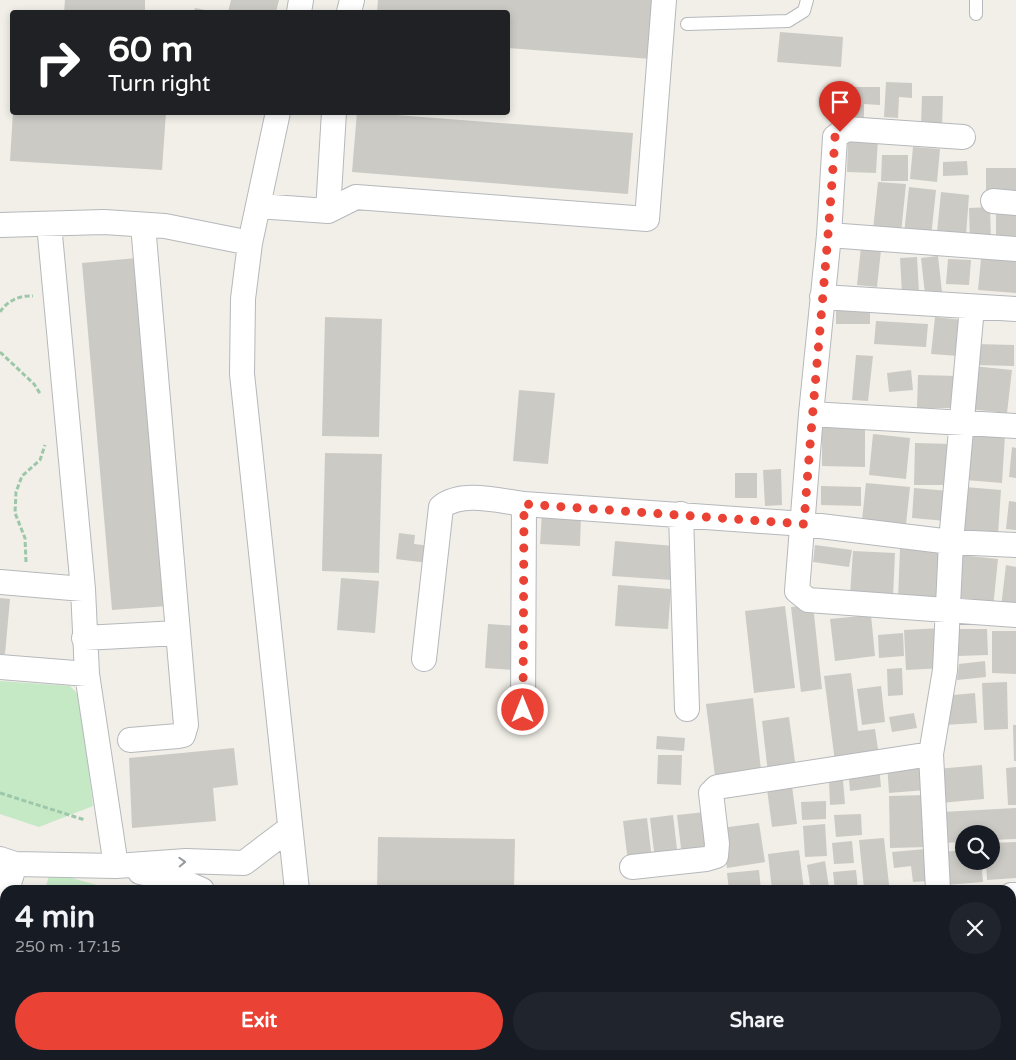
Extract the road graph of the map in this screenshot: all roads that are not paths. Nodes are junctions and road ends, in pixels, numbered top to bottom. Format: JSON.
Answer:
{"nodes":[{"id":1,"x":664,"y":0,"type":"edge"},
{"id":2,"x":807,"y":0,"type":"edge"},
{"id":3,"x":976,"y":0,"type":"edge"},
{"id":4,"x":976,"y":14,"type":"dead end"},
{"id":5,"x":687,"y":24,"type":"dead end"},
{"id":6,"x":277,"y":115,"type":"edge"},
{"id":7,"x":334,"y":115,"type":"edge"},
{"id":8,"x":963,"y":138,"type":"dead end"},
{"id":9,"x":258,"y":206,"type":"junction"},
{"id":10,"x":328,"y":212,"type":"junction"},
{"id":11,"x":49,"y":224,"type":"junction"},
{"id":12,"x":0,"y":225,"type":"edge"},
{"id":13,"x":142,"y":225,"type":"junction"},
{"id":14,"x":829,"y":235,"type":"junction"},
{"id":15,"x":250,"y":243,"type":"junction"},
{"id":16,"x":1016,"y":249,"type":"edge"},
{"id":17,"x":822,"y":297,"type":"junction"},
{"id":18,"x":972,"y":307,"type":"junction"},
{"id":19,"x":1016,"y":309,"type":"edge"},
{"id":20,"x":811,"y":414,"type":"junction"},
{"id":21,"x":962,"y":425,"type":"junction"},
{"id":22,"x":1016,"y":426,"type":"edge"},
{"id":23,"x":524,"y":504,"type":"junction"},
{"id":24,"x":680,"y":514,"type":"junction"},
{"id":25,"x":804,"y":524,"type":"junction"},
{"id":26,"x":951,"y":542,"type":"junction"},
{"id":27,"x":1016,"y":545,"type":"edge"},
{"id":28,"x":0,"y":582,"type":"edge"},
{"id":29,"x":83,"y":588,"type":"junction"},
{"id":30,"x":948,"y":608,"type":"junction"},
{"id":31,"x":1016,"y":615,"type":"edge"},
{"id":32,"x":178,"y":633,"type":"junction"},
{"id":33,"x":84,"y":638,"type":"junction"},
{"id":34,"x":424,"y":659,"type":"dead end"},
{"id":35,"x":0,"y":667,"type":"edge"},
{"id":36,"x":87,"y":674,"type":"junction"},
{"id":37,"x":687,"y":709,"type":"dead end"},
{"id":38,"x":523,"y":710,"type":"dead end"},
{"id":39,"x":130,"y":740,"type":"dead end"},
{"id":40,"x":931,"y":754,"type":"junction"},
{"id":41,"x":290,"y":828,"type":"junction"},
{"id":42,"x":7,"y":862,"type":"edge"},
{"id":43,"x":116,"y":866,"type":"junction"},
{"id":44,"x":632,"y":867,"type":"dead end"},
{"id":45,"x":8,"y":885,"type":"edge"},
{"id":46,"x":190,"y":885,"type":"edge"},
{"id":47,"x":296,"y":885,"type":"edge"},
{"id":48,"x":938,"y":885,"type":"edge"}],
"edges":[{"from":1,"to":10,"type":"street"},
{"from":2,"to":5,"type":"lane"},
{"from":3,"to":4,"type":"lane"},
{"from":6,"to":9,"type":"street"},
{"from":7,"to":10,"type":"street"},
{"from":8,"to":14,"type":"street"},
{"from":9,"to":10,"type":"street"},
{"from":9,"to":15,"type":"street"},
{"from":11,"to":12,"type":"street"},
{"from":11,"to":13,"type":"street"},
{"from":11,"to":29,"type":"street"},
{"from":13,"to":15,"type":"street"},
{"from":13,"to":32,"type":"street"},
{"from":14,"to":16,"type":"street"},
{"from":14,"to":17,"type":"street"},
{"from":15,"to":41,"type":"street"},
{"from":17,"to":18,"type":"street"},
{"from":17,"to":20,"type":"street"},
{"from":18,"to":19,"type":"street"},
{"from":18,"to":21,"type":"street"},
{"from":20,"to":21,"type":"street"},
{"from":20,"to":25,"type":"street"},
{"from":21,"to":22,"type":"street"},
{"from":21,"to":26,"type":"street"},
{"from":23,"to":24,"type":"street"},
{"from":23,"to":34,"type":"street"},
{"from":23,"to":38,"type":"street"},
{"from":24,"to":25,"type":"street"},
{"from":24,"to":37,"type":"street"},
{"from":25,"to":26,"type":"street"},
{"from":25,"to":30,"type":"street"},
{"from":26,"to":27,"type":"street"},
{"from":26,"to":30,"type":"street"},
{"from":28,"to":29,"type":"street"},
{"from":29,"to":33,"type":"street"},
{"from":30,"to":31,"type":"street"},
{"from":30,"to":40,"type":"street"},
{"from":32,"to":33,"type":"street"},
{"from":32,"to":39,"type":"street"},
{"from":33,"to":36,"type":"street"},
{"from":35,"to":36,"type":"street"},
{"from":36,"to":43,"type":"street"},
{"from":40,"to":44,"type":"street"},
{"from":40,"to":48,"type":"street"},
{"from":43,"to":41,"type":"street","one_way":true},
{"from":41,"to":47,"type":"street"},
{"from":42,"to":43,"type":"street"},
{"from":42,"to":45,"type":"street"},
{"from":43,"to":46,"type":"street"}]}
